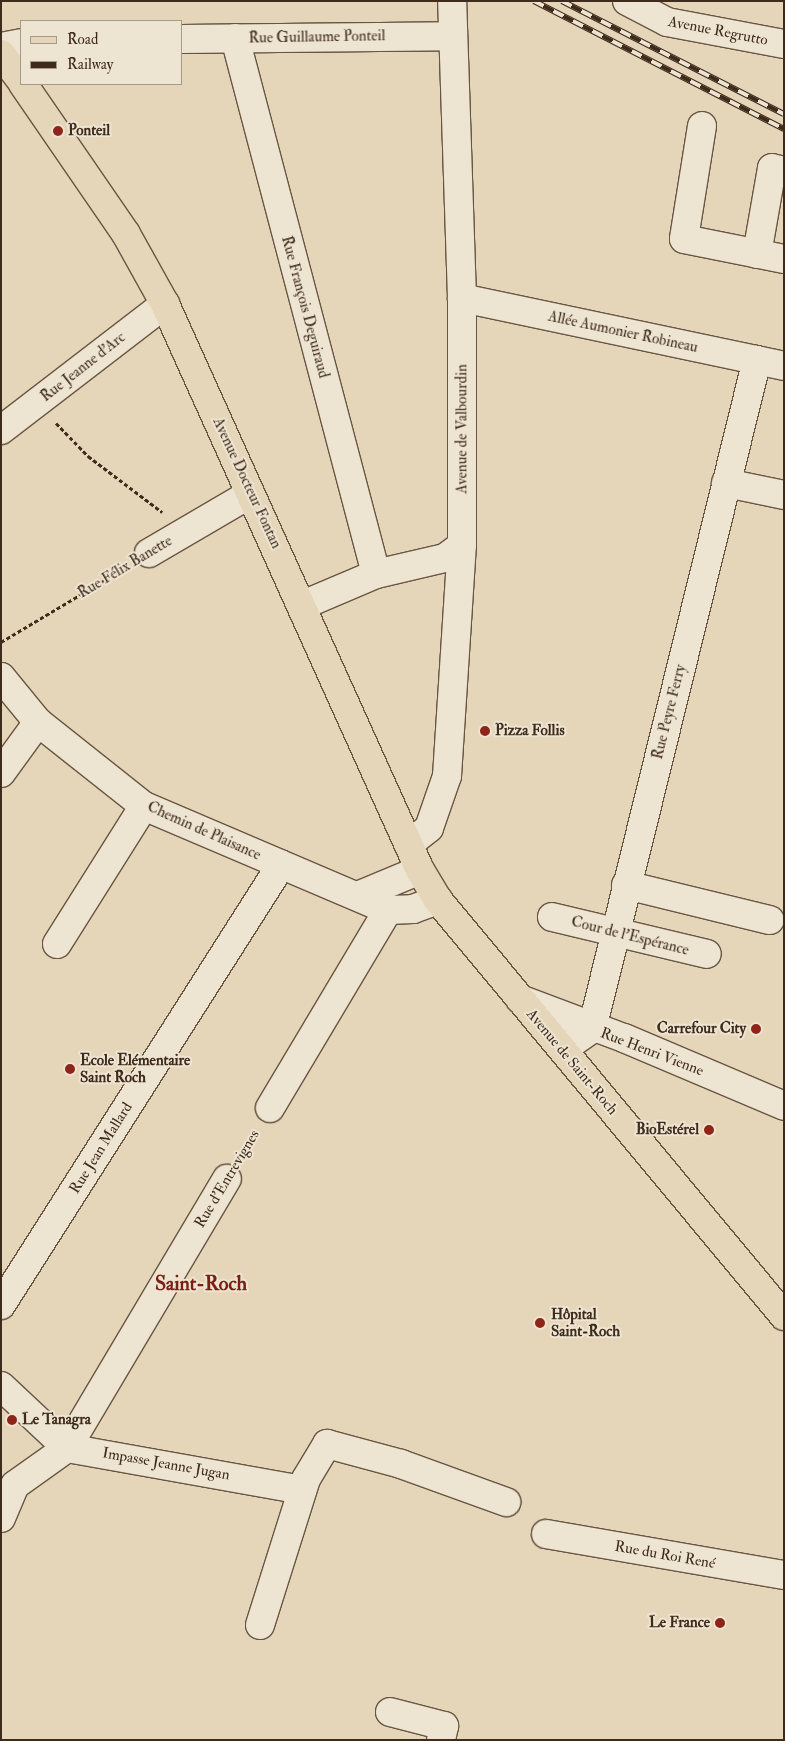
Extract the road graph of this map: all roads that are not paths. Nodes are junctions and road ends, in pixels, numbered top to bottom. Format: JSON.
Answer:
{"nodes":[{"id":1,"x":627,"y":1,"type":"edge"},
{"id":2,"x":667,"y":12,"type":"edge"},
{"id":3,"x":452,"y":16,"type":"edge"},
{"id":4,"x":235,"y":38,"type":"junction"},
{"id":5,"x":182,"y":39,"type":"edge"},
{"id":6,"x":20,"y":43,"type":"edge"},
{"id":7,"x":784,"y":44,"type":"edge"},
{"id":8,"x":1,"y":47,"type":"edge"},
{"id":9,"x":1,"y":54,"type":"edge"},
{"id":10,"x":20,"y":80,"type":"edge"},
{"id":11,"x":23,"y":85,"type":"edge"},
{"id":12,"x":702,"y":126,"type":"dead end"},
{"id":13,"x":784,"y":171,"type":"edge"},
{"id":14,"x":757,"y":254,"type":"junction"},
{"id":15,"x":784,"y":259,"type":"edge"},
{"id":16,"x":462,"y":298,"type":"junction"},
{"id":17,"x":165,"y":304,"type":"junction"},
{"id":18,"x":757,"y":360,"type":"junction"},
{"id":19,"x":784,"y":366,"type":"edge"},
{"id":20,"x":1,"y":430,"type":"edge"},
{"id":21,"x":726,"y":483,"type":"junction"},
{"id":22,"x":250,"y":494,"type":"junction"},
{"id":23,"x":784,"y":495,"type":"edge"},
{"id":24,"x":462,"y":545,"type":"junction"},
{"id":25,"x":149,"y":553,"type":"road end"},
{"id":26,"x":376,"y":574,"type":"junction"},
{"id":27,"x":303,"y":605,"type":"junction"},
{"id":28,"x":1,"y":677,"type":"edge"},
{"id":29,"x":38,"y":722,"type":"junction"},
{"id":30,"x":1,"y":773,"type":"edge"},
{"id":31,"x":144,"y":806,"type":"junction"},
{"id":32,"x":410,"y":843,"type":"junction"},
{"id":33,"x":280,"y":865,"type":"junction"},
{"id":34,"x":420,"y":870,"type":"junction"},
{"id":35,"x":626,"y":885,"type":"junction"},
{"id":36,"x":360,"y":895,"type":"junction"},
{"id":37,"x":438,"y":900,"type":"junction"},
{"id":38,"x":388,"y":910,"type":"junction"},
{"id":39,"x":552,"y":917,"type":"dead end"},
{"id":40,"x":770,"y":920,"type":"dead end"},
{"id":41,"x":615,"y":932,"type":"junction"},
{"id":42,"x":57,"y":944,"type":"dead end"},
{"id":43,"x":707,"y":954,"type":"dead end"},
{"id":44,"x":520,"y":1000,"type":"junction"},
{"id":45,"x":592,"y":1029,"type":"junction"},
{"id":46,"x":562,"y":1050,"type":"junction"},
{"id":47,"x":784,"y":1106,"type":"edge"},
{"id":48,"x":270,"y":1108,"type":"road end"},
{"id":49,"x":227,"y":1179,"type":"road end"},
{"id":50,"x":1,"y":1305,"type":"edge"},
{"id":51,"x":784,"y":1316,"type":"edge"},
{"id":52,"x":1,"y":1386,"type":"edge"},
{"id":53,"x":67,"y":1448,"type":"junction"},
{"id":54,"x":8,"y":1480,"type":"edge"},
{"id":55,"x":302,"y":1490,"type":"junction"},
{"id":56,"x":506,"y":1502,"type":"dead end"},
{"id":57,"x":1,"y":1518,"type":"edge"},
{"id":58,"x":546,"y":1534,"type":"dead end"},
{"id":59,"x":784,"y":1575,"type":"edge"},
{"id":60,"x":260,"y":1625,"type":"dead end"},
{"id":61,"x":390,"y":1712,"type":"dead end"},
{"id":62,"x":440,"y":1740,"type":"edge"}],
"edges":[{"from":1,"to":2,"type":"street","name":"Avenue Regrutto"},
{"from":2,"to":7,"type":"street","name":"Avenue Regrutto"},
{"from":3,"to":4,"type":"street","name":"Rue Guillaume Ponteil"},
{"from":3,"to":16,"type":"street","name":"Avenue de Valbourdin"},
{"from":4,"to":5,"type":"street","name":"Rue Guillaume Ponteil"},
{"from":4,"to":26,"type":"street","name":"Rue François Deguiraud"},
{"from":6,"to":8,"type":"street"},
{"from":9,"to":10,"type":"main road","name":"Avenue Docteur Fontan"},
{"from":11,"to":17,"type":"main road","name":"Avenue Docteur Fontan"},
{"from":12,"to":14,"type":"street"},
{"from":13,"to":14,"type":"street"},
{"from":14,"to":15,"type":"street"},
{"from":16,"to":18,"type":"street","name":"Allée Aumonier Robineau"},
{"from":16,"to":24,"type":"street","name":"Avenue de Valbourdin"},
{"from":17,"to":20,"type":"street","name":"Rue Jeanne d'Arc"},
{"from":17,"to":22,"type":"main road","name":"Avenue Docteur Fontan"},
{"from":18,"to":19,"type":"street","name":"Allée Aumonier Robineau"},
{"from":18,"to":21,"type":"street","name":"Rue Peyre Ferry"},
{"from":21,"to":23,"type":"street"},
{"from":21,"to":35,"type":"street","name":"Rue Peyre Ferry"},
{"from":22,"to":25,"type":"street","name":"Rue Félix Banette"},
{"from":22,"to":27,"type":"main road","name":"Avenue Docteur Fontan"},
{"from":24,"to":26,"type":"street"},
{"from":24,"to":32,"type":"street","name":"Avenue de Valbourdin"},
{"from":26,"to":27,"type":"street"},
{"from":27,"to":32,"type":"main road","name":"Avenue Docteur Fontan"},
{"from":28,"to":29,"type":"street","name":"Chemin de Plaisance"},
{"from":29,"to":30,"type":"street"},
{"from":29,"to":31,"type":"street","name":"Chemin de Plaisance"},
{"from":31,"to":33,"type":"street","name":"Chemin de Plaisance"},
{"from":31,"to":42,"type":"street"},
{"from":32,"to":34,"type":"main road","name":"Avenue Docteur Fontan"},
{"from":33,"to":36,"type":"street","name":"Chemin de Plaisance"},
{"from":33,"to":50,"type":"street","name":"Rue Jean Mallard"},
{"from":34,"to":36,"type":"street"},
{"from":34,"to":37,"type":"main road","name":"Avenue Docteur Fontan"},
{"from":35,"to":40,"type":"street"},
{"from":35,"to":41,"type":"street","name":"Rue Peyre Ferry"},
{"from":36,"to":38,"type":"street","name":"Chemin de Plaisance"},
{"from":37,"to":38,"type":"street"},
{"from":37,"to":44,"type":"main road","name":"Avenue de Saint-Roch"},
{"from":38,"to":48,"type":"street"},
{"from":39,"to":41,"type":"street","name":"Cour de l'Espérance"},
{"from":41,"to":43,"type":"street","name":"Cour de l'Espérance"},
{"from":41,"to":45,"type":"street","name":"Rue Peyre Ferry"},
{"from":44,"to":45,"type":"street","name":"Rue Henri Vienne"},
{"from":44,"to":46,"type":"main road","name":"Avenue de Saint-Roch"},
{"from":45,"to":46,"type":"street"},
{"from":45,"to":47,"type":"street","name":"Rue Henri Vienne"},
{"from":46,"to":51,"type":"main road","name":"Avenue de Saint-Roch"},
{"from":49,"to":53,"type":"street","name":"Rue d'Entrevignes"},
{"from":52,"to":53,"type":"street"},
{"from":53,"to":54,"type":"street"},
{"from":53,"to":55,"type":"street","name":"Impasse Jeanne Jugan"},
{"from":54,"to":57,"type":"street"},
{"from":55,"to":56,"type":"street"},
{"from":55,"to":60,"type":"street"},
{"from":58,"to":59,"type":"street","name":"Rue du Roi René"},
{"from":61,"to":62,"type":"street"}]}
